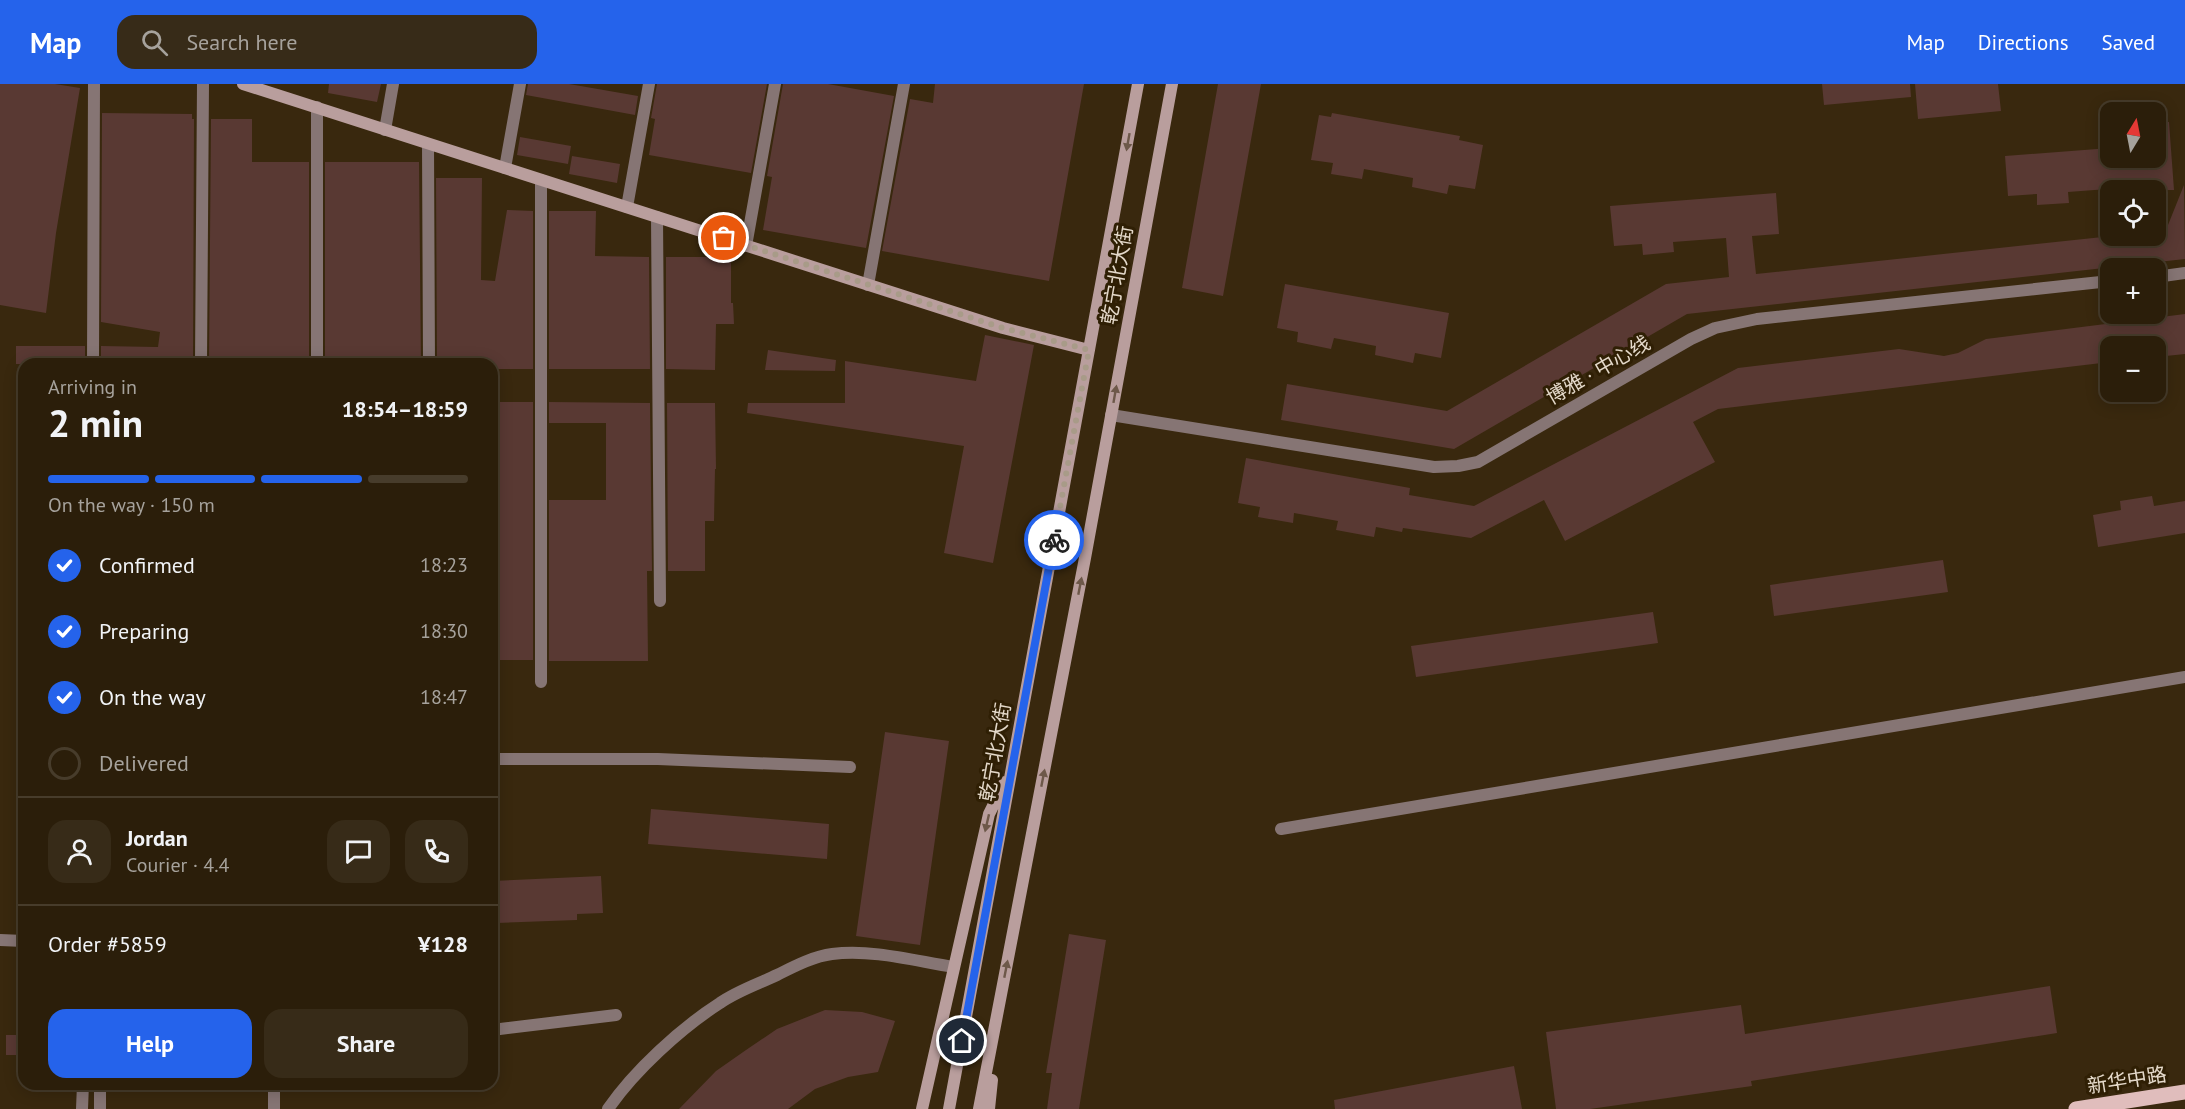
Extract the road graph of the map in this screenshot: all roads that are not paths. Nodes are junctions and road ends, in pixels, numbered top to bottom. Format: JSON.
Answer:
{"nodes":[{"id":1,"x":94,"y":84,"type":"edge"},
{"id":2,"x":203,"y":84,"type":"edge"},
{"id":3,"x":243,"y":84,"type":"edge"},
{"id":4,"x":393,"y":84,"type":"edge"},
{"id":5,"x":520,"y":84,"type":"edge"},
{"id":6,"x":649,"y":84,"type":"edge"},
{"id":7,"x":775,"y":84,"type":"edge"},
{"id":8,"x":904,"y":84,"type":"edge"},
{"id":9,"x":1138,"y":84,"type":"edge"},
{"id":10,"x":1172,"y":84,"type":"edge"},
{"id":11,"x":262,"y":87,"type":"edge"},
{"id":12,"x":317,"y":108,"type":"junction"},
{"id":13,"x":385,"y":130,"type":"junction"},
{"id":14,"x":428,"y":144,"type":"junction"},
{"id":15,"x":505,"y":168,"type":"junction"},
{"id":16,"x":541,"y":180,"type":"junction"},
{"id":17,"x":627,"y":207,"type":"junction"},
{"id":18,"x":657,"y":217,"type":"junction"},
{"id":19,"x":746,"y":246,"type":"junction"},
{"id":20,"x":2185,"y":273,"type":"edge"},
{"id":21,"x":2166,"y":276,"type":"edge"},
{"id":22,"x":2100,"y":282,"type":"edge"},
{"id":23,"x":868,"y":285,"type":"junction"},
{"id":24,"x":1089,"y":350,"type":"junction"},
{"id":25,"x":93,"y":358,"type":"edge"},
{"id":26,"x":201,"y":358,"type":"edge"},
{"id":27,"x":317,"y":358,"type":"edge"},
{"id":28,"x":429,"y":358,"type":"edge"},
{"id":29,"x":1111,"y":415,"type":"junction"},
{"id":30,"x":660,"y":601,"type":"dead end"},
{"id":31,"x":2185,"y":676,"type":"edge"},
{"id":32,"x":540,"y":682,"type":"dead end"},
{"id":33,"x":498,"y":759,"type":"edge"},
{"id":34,"x":850,"y":767,"type":"dead end"},
{"id":35,"x":1012,"y":771,"type":"junction"},
{"id":36,"x":1281,"y":829,"type":"dead end"},
{"id":37,"x":0,"y":940,"type":"edge"},
{"id":38,"x":18,"y":941,"type":"edge"},
{"id":39,"x":954,"y":967,"type":"junction"},
{"id":40,"x":1000,"y":997,"type":"junction"},
{"id":41,"x":616,"y":1016,"type":"dead end"},
{"id":42,"x":498,"y":1028,"type":"edge"},
{"id":43,"x":83,"y":1090,"type":"edge"},
{"id":44,"x":100,"y":1090,"type":"edge"},
{"id":45,"x":274,"y":1090,"type":"edge"},
{"id":46,"x":2185,"y":1092,"type":"edge"},
{"id":47,"x":82,"y":1109,"type":"edge"},
{"id":48,"x":100,"y":1109,"type":"edge"},
{"id":49,"x":274,"y":1109,"type":"edge"},
{"id":50,"x":608,"y":1109,"type":"edge"},
{"id":51,"x":922,"y":1109,"type":"edge"},
{"id":52,"x":949,"y":1109,"type":"edge"},
{"id":53,"x":979,"y":1109,"type":"edge"},
{"id":54,"x":989,"y":1109,"type":"edge"},
{"id":55,"x":2076,"y":1109,"type":"edge"}],
"edges":[{"from":1,"to":25,"type":"street"},
{"from":2,"to":26,"type":"street"},
{"from":3,"to":11,"type":"main road"},
{"from":4,"to":13,"type":"street"},
{"from":5,"to":15,"type":"street"},
{"from":6,"to":17,"type":"street"},
{"from":7,"to":19,"type":"street"},
{"from":8,"to":23,"type":"street"},
{"from":9,"to":24,"type":"main road","name":"乾宁北大街","one_way":true},
{"from":29,"to":10,"type":"main road","name":"乾宁北大街","one_way":true},
{"from":11,"to":12,"type":"main road"},
{"from":12,"to":13,"type":"main road"},
{"from":12,"to":27,"type":"street"},
{"from":13,"to":14,"type":"main road"},
{"from":14,"to":15,"type":"main road"},
{"from":14,"to":28,"type":"street"},
{"from":15,"to":16,"type":"main road"},
{"from":16,"to":17,"type":"main road"},
{"from":16,"to":32,"type":"street"},
{"from":17,"to":18,"type":"main road"},
{"from":18,"to":19,"type":"main road"},
{"from":18,"to":30,"type":"street"},
{"from":19,"to":23,"type":"main road"},
{"from":20,"to":21,"type":"street"},
{"from":22,"to":29,"type":"street","name":"博雅 · 中心线"},
{"from":23,"to":24,"type":"main road"},
{"from":24,"to":35,"type":"main road","name":"乾宁北大街"},
{"from":40,"to":29,"type":"main road","name":"乾宁北大街","one_way":true},
{"from":31,"to":36,"type":"street"},
{"from":33,"to":34,"type":"street"},
{"from":35,"to":39,"type":"main road","one_way":true},
{"from":35,"to":52,"type":"main road","name":"乾宁北大街"},
{"from":37,"to":38,"type":"street"},
{"from":39,"to":50,"type":"street"},
{"from":39,"to":51,"type":"main road"},
{"from":40,"to":53,"type":"main road","name":"乾宁北大街"},
{"from":40,"to":54,"type":"main road"},
{"from":41,"to":42,"type":"street"},
{"from":43,"to":47,"type":"street"},
{"from":44,"to":48,"type":"street"},
{"from":45,"to":49,"type":"street"},
{"from":46,"to":55,"type":"main road","name":"新华中路"}]}
